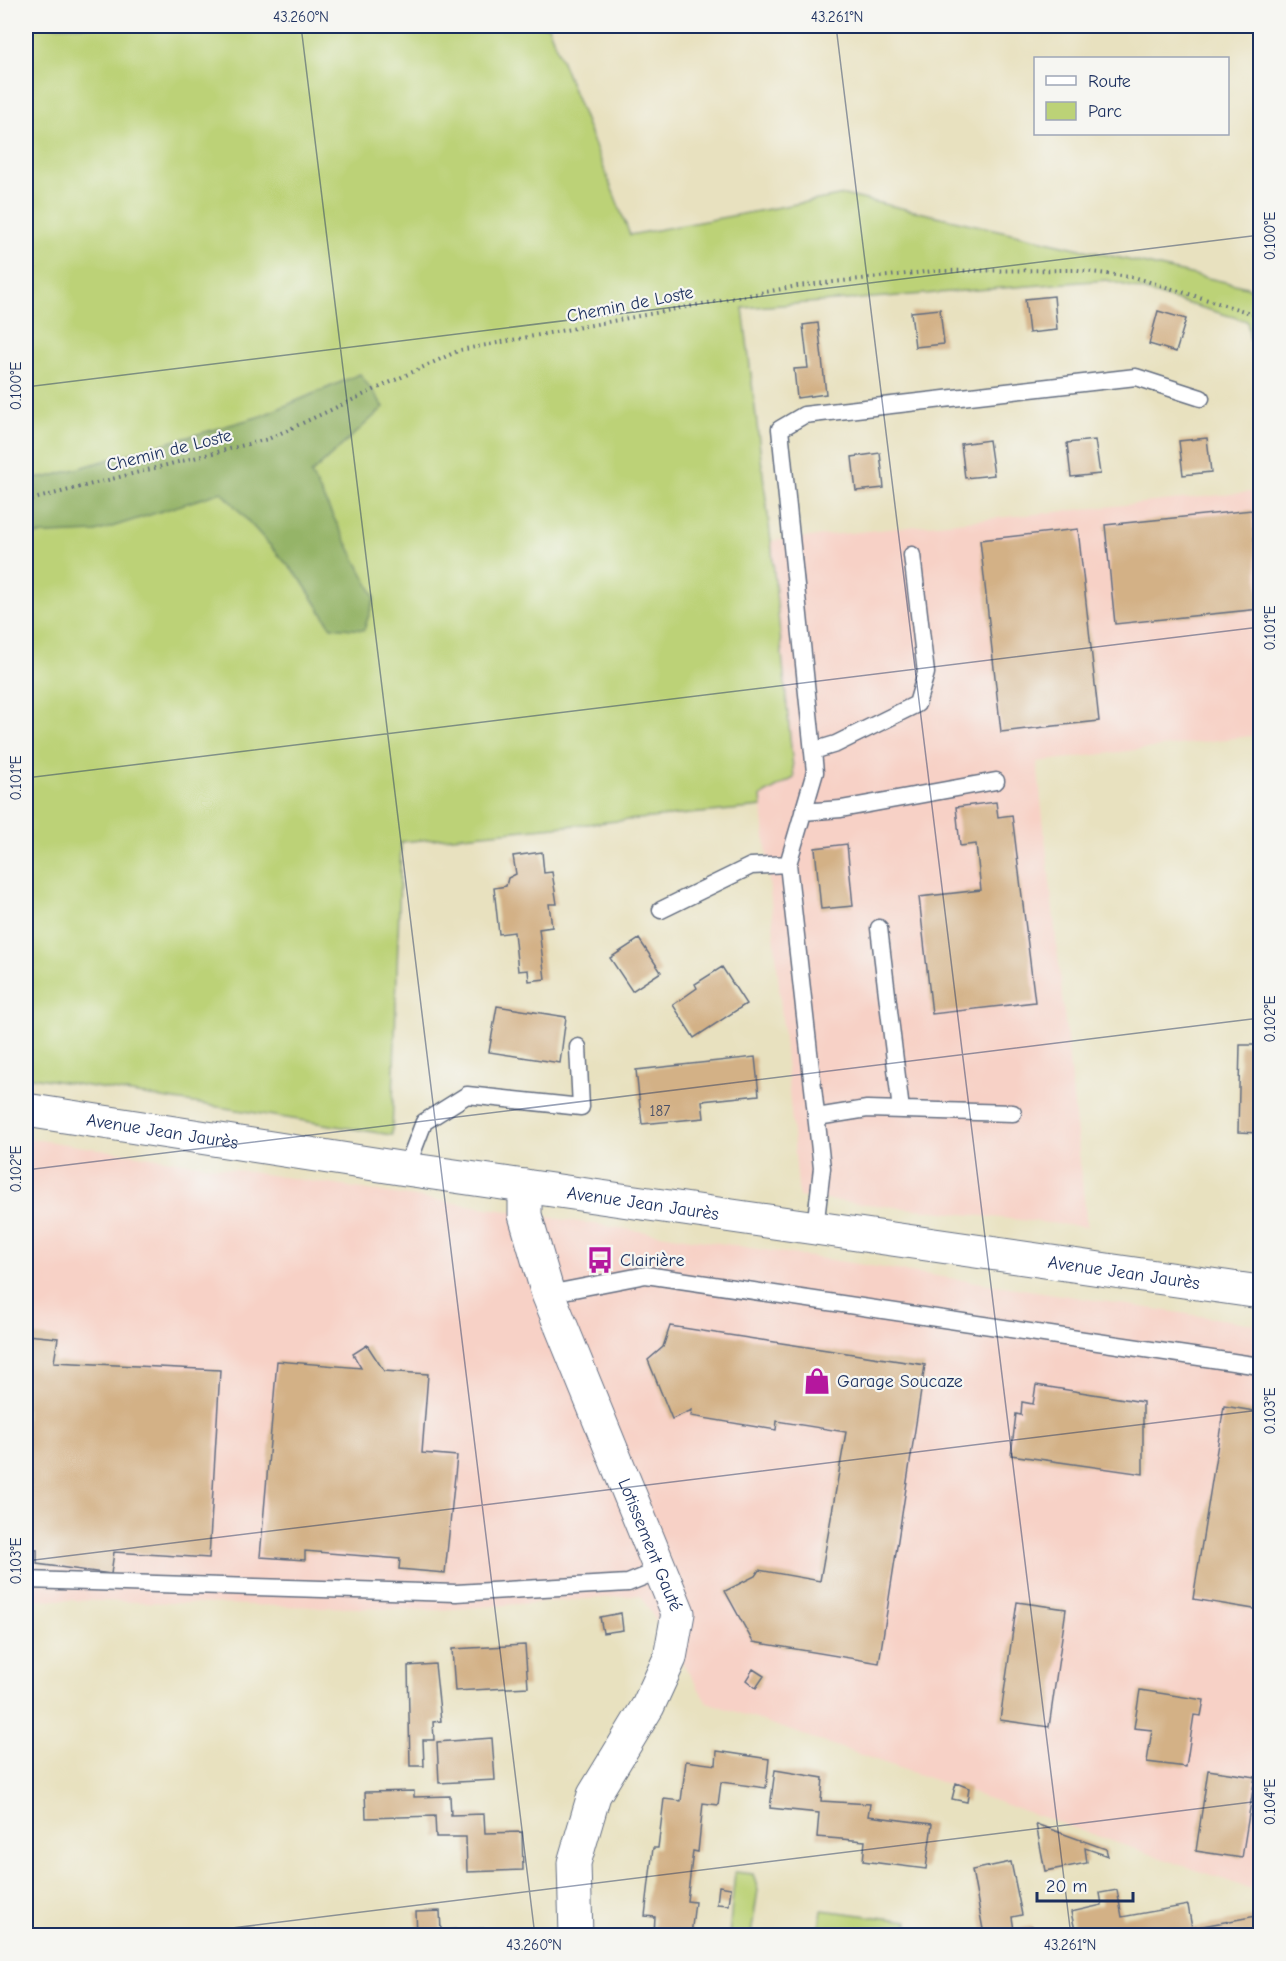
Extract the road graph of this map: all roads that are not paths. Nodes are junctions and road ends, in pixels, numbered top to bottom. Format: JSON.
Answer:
{"nodes":[{"id":1,"x":1201,"y":398,"type":"dead end"},
{"id":2,"x":912,"y":555,"type":"dead end"},
{"id":3,"x":813,"y":752,"type":"junction"},
{"id":4,"x":996,"y":781,"type":"dead end"},
{"id":5,"x":803,"y":812,"type":"junction"},
{"id":6,"x":788,"y":864,"type":"junction"},
{"id":7,"x":661,"y":910,"type":"dead end"},
{"id":8,"x":879,"y":928,"type":"dead end"},
{"id":9,"x":578,"y":1047,"type":"dead end"},
{"id":10,"x":26,"y":1110,"type":"edge"},
{"id":11,"x":901,"y":1110,"type":"junction"},
{"id":12,"x":1013,"y":1113,"type":"dead end"},
{"id":13,"x":816,"y":1117,"type":"junction"},
{"id":14,"x":406,"y":1169,"type":"junction"},
{"id":15,"x":525,"y":1186,"type":"junction"},
{"id":16,"x":814,"y":1228,"type":"junction"},
{"id":17,"x":1260,"y":1292,"type":"edge"},
{"id":18,"x":548,"y":1294,"type":"junction"},
{"id":19,"x":1260,"y":1366,"type":"edge"},
{"id":20,"x":660,"y":1570,"type":"junction"},
{"id":21,"x":26,"y":1580,"type":"edge"},
{"id":22,"x":576,"y":1935,"type":"edge"}],
"edges":[{"from":1,"to":3,"type":"lane"},
{"from":2,"to":3,"type":"lane"},
{"from":3,"to":5,"type":"lane"},
{"from":4,"to":5,"type":"lane"},
{"from":5,"to":6,"type":"lane"},
{"from":6,"to":7,"type":"lane"},
{"from":6,"to":13,"type":"lane"},
{"from":8,"to":11,"type":"lane"},
{"from":9,"to":14,"type":"lane"},
{"from":10,"to":14,"type":"main road","name":"Avenue Jean Jaurès"},
{"from":11,"to":12,"type":"lane"},
{"from":11,"to":13,"type":"lane"},
{"from":13,"to":16,"type":"lane"},
{"from":14,"to":15,"type":"main road","name":"Avenue Jean Jaurès"},
{"from":15,"to":16,"type":"main road","name":"Avenue Jean Jaurès"},
{"from":15,"to":18,"type":"main road","name":"Lotissement Gauté"},
{"from":16,"to":17,"type":"main road","name":"Avenue Jean Jaurès"},
{"from":18,"to":19,"type":"lane"},
{"from":18,"to":20,"type":"main road","name":"Lotissement Gauté"},
{"from":20,"to":21,"type":"lane"},
{"from":20,"to":22,"type":"main road","name":"Lotissement Gauté"}]}
